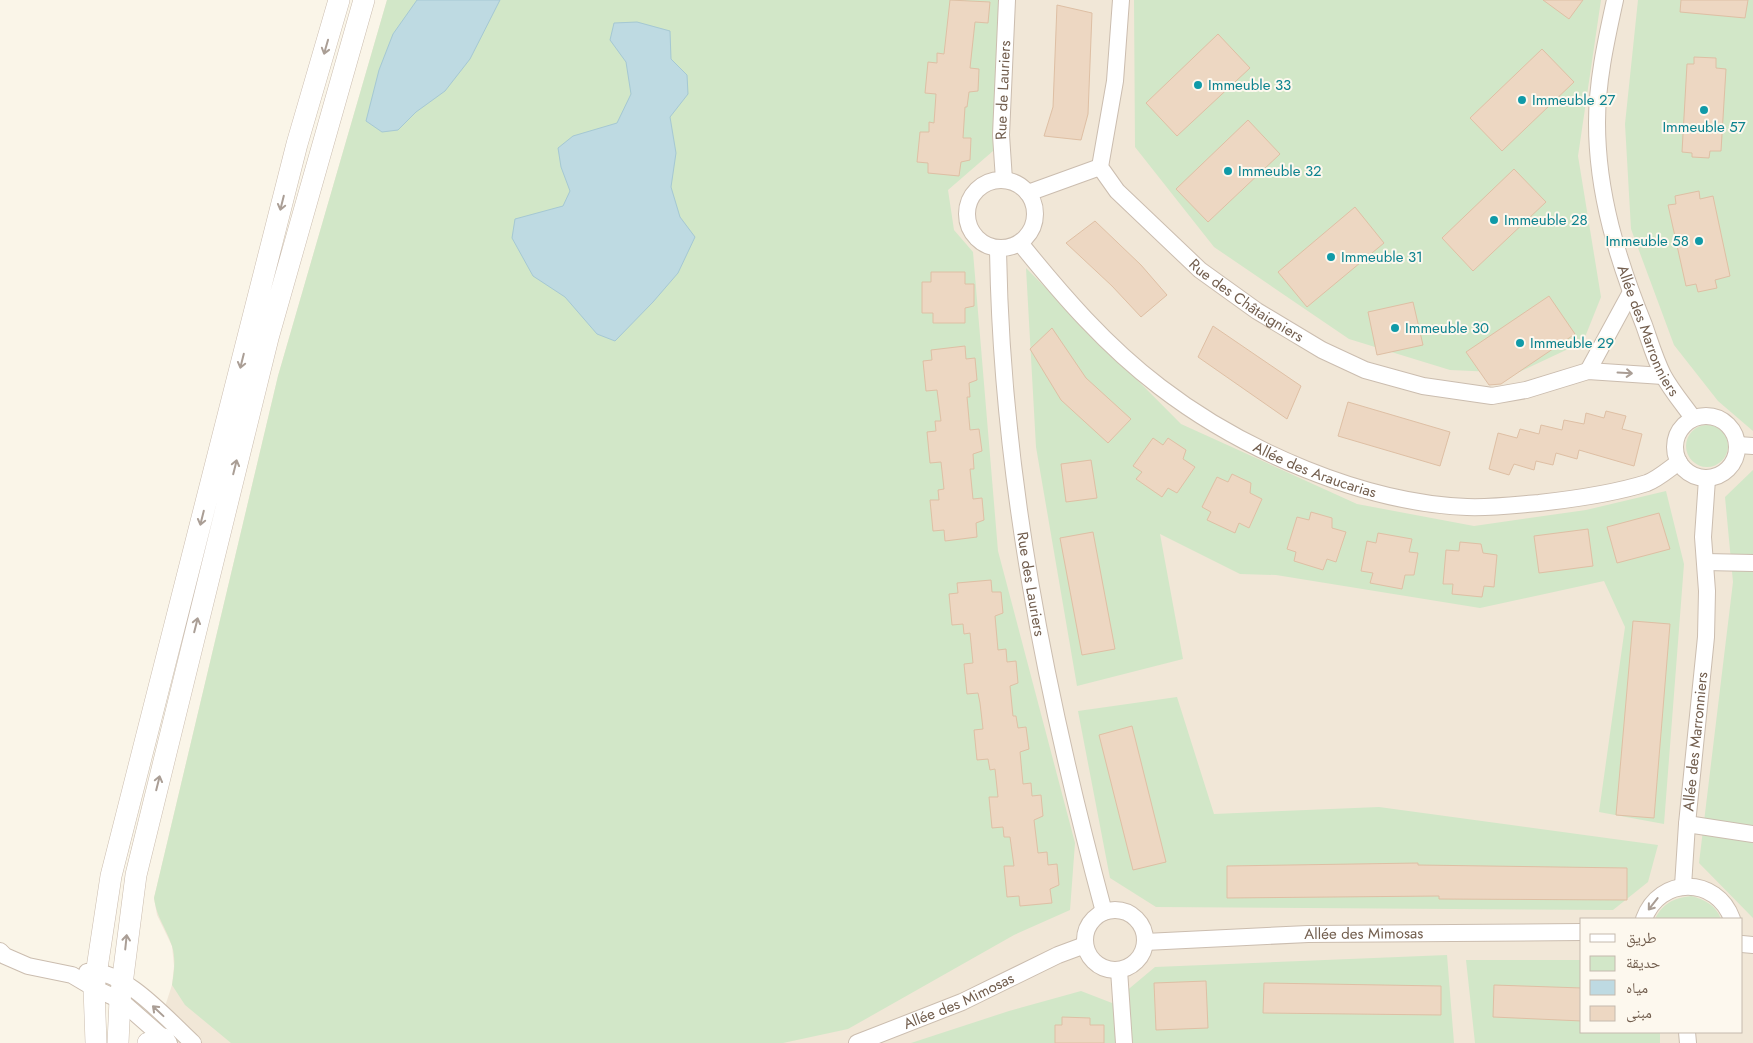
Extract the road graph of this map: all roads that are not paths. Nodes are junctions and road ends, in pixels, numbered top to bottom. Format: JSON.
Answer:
{"nodes":[{"id":1,"x":339,"y":0,"type":"edge"},
{"id":2,"x":364,"y":0,"type":"edge"},
{"id":3,"x":1007,"y":0,"type":"edge"},
{"id":4,"x":1120,"y":0,"type":"edge"},
{"id":5,"x":1615,"y":0,"type":"edge"},
{"id":6,"x":1100,"y":167,"type":"junction"},
{"id":7,"x":1004,"y":180,"type":"junction"},
{"id":8,"x":1028,"y":193,"type":"junction"},
{"id":9,"x":1020,"y":243,"type":"junction"},
{"id":10,"x":998,"y":248,"type":"junction"},
{"id":11,"x":1631,"y":292,"type":"junction"},
{"id":12,"x":1588,"y":371,"type":"junction"},
{"id":13,"x":1663,"y":376,"type":"junction"},
{"id":14,"x":1693,"y":418,"type":"junction"},
{"id":15,"x":1745,"y":445,"type":"edge"},
{"id":16,"x":1679,"y":462,"type":"junction"},
{"id":17,"x":1708,"y":479,"type":"junction"},
{"id":18,"x":1705,"y":562,"type":"junction"},
{"id":19,"x":1753,"y":563,"type":"edge"},
{"id":20,"x":1687,"y":824,"type":"junction"},
{"id":21,"x":1753,"y":834,"type":"edge"},
{"id":22,"x":1683,"y":886,"type":"junction"},
{"id":23,"x":1104,"y":912,"type":"junction"},
{"id":24,"x":1644,"y":918,"type":"edge"},
{"id":25,"x":1731,"y":918,"type":"edge"},
{"id":26,"x":1580,"y":932,"type":"edge"},
{"id":27,"x":1145,"y":942,"type":"junction"},
{"id":28,"x":1086,"y":945,"type":"junction"},
{"id":29,"x":0,"y":951,"type":"edge"},
{"id":30,"x":1119,"y":970,"type":"junction"},
{"id":31,"x":96,"y":979,"type":"junction"},
{"id":32,"x":121,"y":990,"type":"junction"},
{"id":33,"x":160,"y":1042,"type":"edge"},
{"id":34,"x":96,"y":1043,"type":"edge"},
{"id":35,"x":118,"y":1043,"type":"edge"},
{"id":36,"x":193,"y":1043,"type":"edge"},
{"id":37,"x":857,"y":1043,"type":"edge"},
{"id":38,"x":1124,"y":1043,"type":"edge"}],
"edges":[{"from":1,"to":31,"type":"street","one_way":true},
{"from":32,"to":2,"type":"street","one_way":true},
{"from":3,"to":7,"type":"street","name":"Rue de Lauriers"},
{"from":4,"to":6,"type":"street"},
{"from":5,"to":11,"type":"street","name":"Allée des Marronniers"},
{"from":6,"to":8,"type":"street"},
{"from":6,"to":12,"type":"street","name":"Rue des Châtaigniers"},
{"from":7,"to":8,"type":"street"},
{"from":7,"to":10,"type":"street"},
{"from":8,"to":9,"type":"street"},
{"from":9,"to":10,"type":"street"},
{"from":9,"to":16,"type":"street","name":"Allée des Araucarias"},
{"from":10,"to":23,"type":"street","name":"Rue des Lauriers"},
{"from":11,"to":12,"type":"street"},
{"from":11,"to":13,"type":"street","name":"Allée des Marronniers"},
{"from":12,"to":13,"type":"street","one_way":true},
{"from":13,"to":14,"type":"street","name":"Allée des Marronniers"},
{"from":14,"to":15,"type":"street"},
{"from":14,"to":16,"type":"street"},
{"from":15,"to":17,"type":"street"},
{"from":16,"to":17,"type":"street"},
{"from":17,"to":18,"type":"street","name":"Allée des Marronniers"},
{"from":18,"to":19,"type":"street"},
{"from":18,"to":20,"type":"street","name":"Allée des Marronniers"},
{"from":20,"to":21,"type":"street"},
{"from":20,"to":22,"type":"street","name":"Allée des Marronniers"},
{"from":22,"to":24,"type":"street","one_way":true},
{"from":22,"to":25,"type":"street"},
{"from":23,"to":27,"type":"street"},
{"from":23,"to":28,"type":"street"},
{"from":26,"to":27,"type":"street","name":"Allée des Mimosas"},
{"from":27,"to":30,"type":"street"},
{"from":28,"to":30,"type":"street"},
{"from":28,"to":37,"type":"street","name":"Allée des Mimosas"},
{"from":29,"to":31,"type":"street"},
{"from":30,"to":38,"type":"street"},
{"from":31,"to":32,"type":"street"},
{"from":31,"to":34,"type":"street"},
{"from":32,"to":33,"type":"street"},
{"from":32,"to":35,"type":"street"},
{"from":36,"to":32,"type":"street","one_way":true}]}
